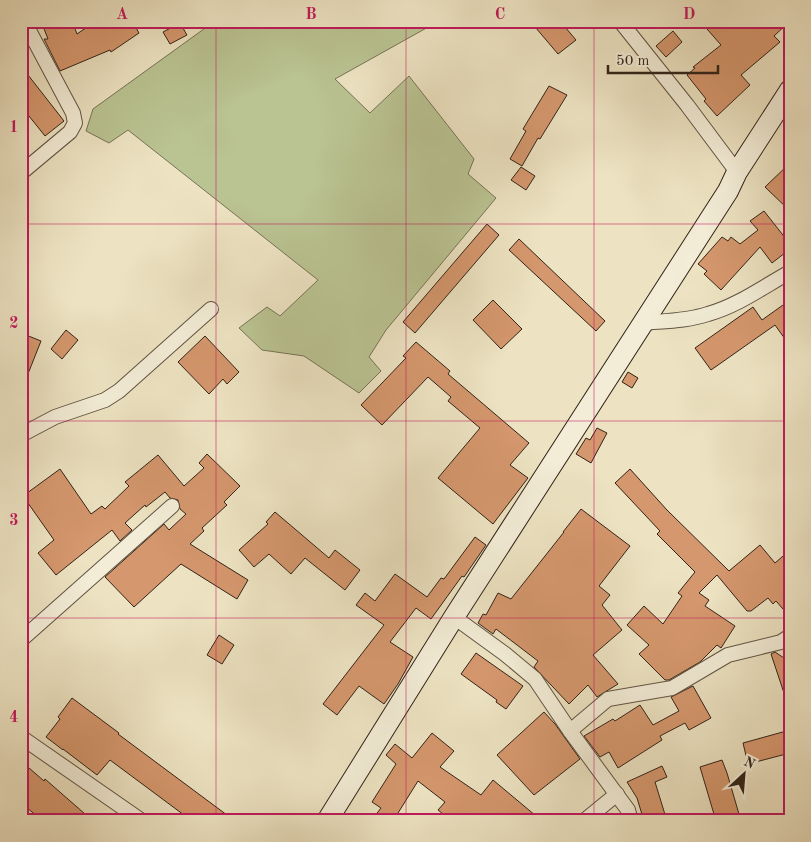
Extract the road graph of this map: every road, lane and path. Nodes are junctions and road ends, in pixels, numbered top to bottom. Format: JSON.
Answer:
{"nodes":[{"id":1,"x":24,"y":21,"type":"edge"},
{"id":2,"x":620,"y":21,"type":"edge"},
{"id":3,"x":790,"y":90,"type":"edge"},
{"id":4,"x":737,"y":172,"type":"junction"},
{"id":5,"x":21,"y":173,"type":"edge"},
{"id":6,"x":790,"y":272,"type":"edge"},
{"id":7,"x":211,"y":309,"type":"dead end"},
{"id":8,"x":643,"y":323,"type":"junction"},
{"id":9,"x":21,"y":435,"type":"edge"},
{"id":10,"x":172,"y":506,"type":"dead end"},
{"id":11,"x":454,"y":617,"type":"junction"},
{"id":12,"x":790,"y":636,"type":"edge"},
{"id":13,"x":21,"y":640,"type":"edge"},
{"id":14,"x":570,"y":731,"type":"junction"},
{"id":15,"x":21,"y":737,"type":"edge"},
{"id":16,"x":617,"y":794,"type":"junction"},
{"id":17,"x":142,"y":821,"type":"edge"},
{"id":18,"x":327,"y":821,"type":"edge"},
{"id":19,"x":584,"y":821,"type":"edge"},
{"id":20,"x":631,"y":821,"type":"edge"}],
"edges":[{"from":1,"to":5,"type":"street"},
{"from":2,"to":4,"type":"street"},
{"from":3,"to":4,"type":"main road"},
{"from":4,"to":8,"type":"main road"},
{"from":6,"to":8,"type":"street"},
{"from":7,"to":9,"type":"street"},
{"from":8,"to":11,"type":"main road"},
{"from":10,"to":13,"type":"street"},
{"from":11,"to":14,"type":"street"},
{"from":11,"to":18,"type":"main road"},
{"from":12,"to":14,"type":"street"},
{"from":14,"to":16,"type":"street"},
{"from":15,"to":17,"type":"street"},
{"from":16,"to":19,"type":"street"},
{"from":16,"to":20,"type":"street"}]}
